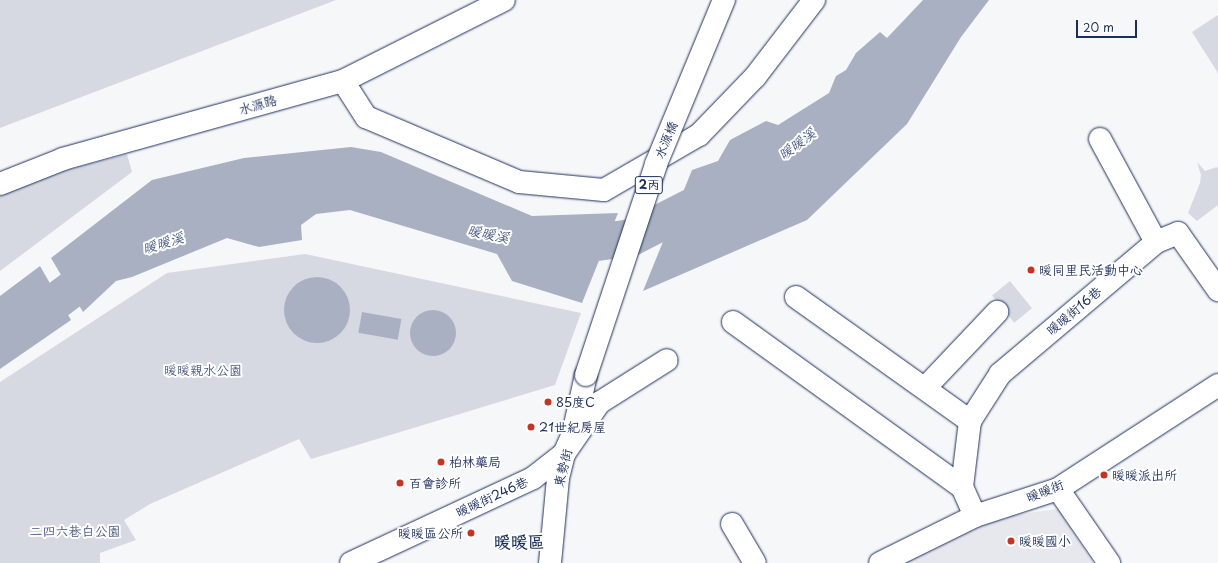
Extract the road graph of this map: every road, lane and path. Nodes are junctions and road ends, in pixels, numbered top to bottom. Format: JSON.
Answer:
{"nodes":[{"id":1,"x":504,"y":0,"type":"edge"},
{"id":2,"x":724,"y":0,"type":"edge"},
{"id":3,"x":814,"y":0,"type":"edge"},
{"id":4,"x":343,"y":81,"type":"junction"},
{"id":5,"x":1100,"y":139,"type":"dead end"},
{"id":6,"x":0,"y":184,"type":"edge"},
{"id":7,"x":1156,"y":242,"type":"junction"},
{"id":8,"x":1218,"y":290,"type":"edge"},
{"id":9,"x":796,"y":297,"type":"dead end"},
{"id":10,"x":997,"y":312,"type":"dead end"},
{"id":11,"x":733,"y":322,"type":"dead end"},
{"id":12,"x":667,"y":360,"type":"dead end"},
{"id":13,"x":586,"y":375,"type":"joint"},
{"id":14,"x":1218,"y":385,"type":"edge"},
{"id":15,"x":925,"y":388,"type":"junction"},
{"id":16,"x":970,"y":421,"type":"junction"},
{"id":17,"x":564,"y":454,"type":"junction"},
{"id":18,"x":962,"y":487,"type":"junction"},
{"id":19,"x":1058,"y":489,"type":"junction"},
{"id":20,"x":975,"y":516,"type":"junction"},
{"id":21,"x":732,"y":524,"type":"dead end"},
{"id":22,"x":351,"y":563,"type":"edge"},
{"id":23,"x":550,"y":563,"type":"edge"},
{"id":24,"x":755,"y":563,"type":"edge"},
{"id":25,"x":880,"y":563,"type":"edge"},
{"id":26,"x":1109,"y":563,"type":"edge"}],
"edges":[{"from":1,"to":4,"type":"street","name":"水源路"},
{"from":2,"to":13,"type":"street","name":"水源橋","number":"2丙","bridge":true},
{"from":3,"to":4,"type":"street"},
{"from":4,"to":6,"type":"street","name":"水源路"},
{"from":5,"to":7,"type":"street"},
{"from":7,"to":8,"type":"street","name":"暖暖街16巷"},
{"from":7,"to":16,"type":"street","name":"暖暖街16巷"},
{"from":9,"to":15,"type":"street"},
{"from":10,"to":15,"type":"street"},
{"from":11,"to":18,"type":"street"},
{"from":12,"to":17,"type":"street"},
{"from":13,"to":17,"type":"street","name":"東勢街","number":"2丙"},
{"from":14,"to":19,"type":"street","name":"暖暖街"},
{"from":15,"to":16,"type":"street"},
{"from":16,"to":18,"type":"street","name":"暖暖街16巷"},
{"from":17,"to":22,"type":"street","name":"暖暖街246巷"},
{"from":17,"to":23,"type":"street","name":"東勢街","number":"2丙"},
{"from":18,"to":20,"type":"street"},
{"from":19,"to":20,"type":"street","name":"暖暖街"},
{"from":19,"to":26,"type":"street"},
{"from":20,"to":25,"type":"street","name":"暖暖街"},
{"from":21,"to":24,"type":"street"}]}
